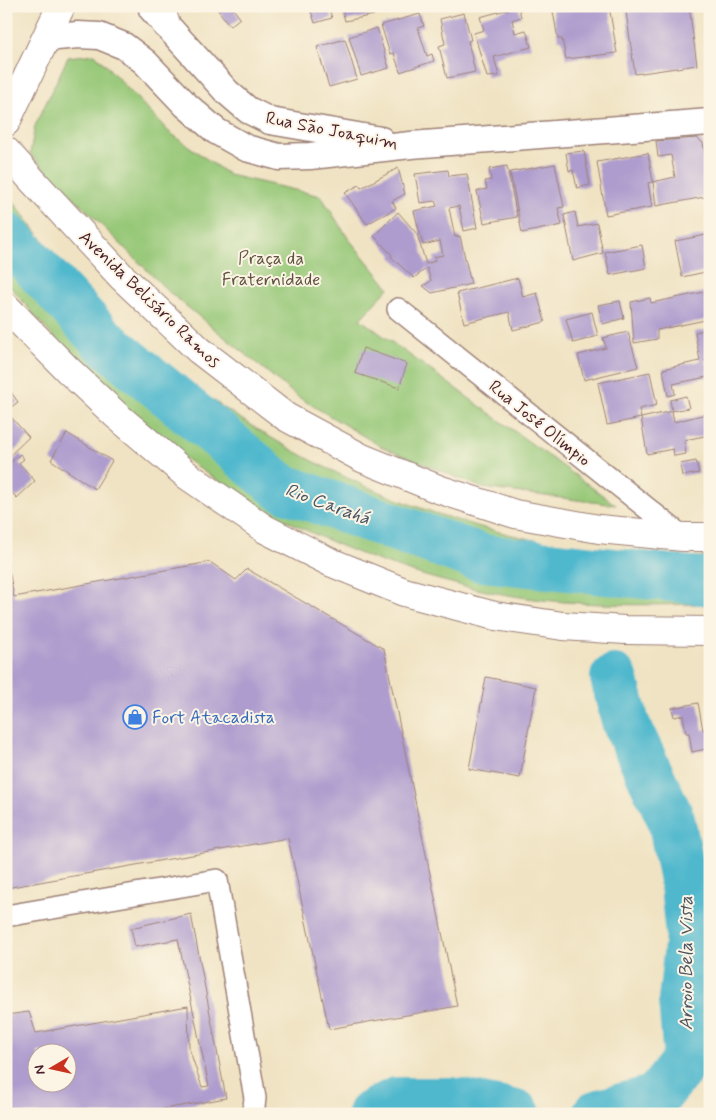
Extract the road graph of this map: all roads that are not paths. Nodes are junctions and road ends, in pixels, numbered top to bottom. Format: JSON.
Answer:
{"nodes":[{"id":1,"x":61,"y":6,"type":"edge"},
{"id":2,"x":159,"y":12,"type":"edge"},
{"id":3,"x":46,"y":38,"type":"junction"},
{"id":4,"x":6,"y":122,"type":"edge"},
{"id":5,"x":710,"y":122,"type":"edge"},
{"id":6,"x":411,"y":145,"type":"junction"},
{"id":7,"x":6,"y":151,"type":"edge"},
{"id":8,"x":6,"y":307,"type":"edge"},
{"id":9,"x":398,"y":309,"type":"dead end"},
{"id":10,"x":683,"y":537,"type":"junction"},
{"id":11,"x":710,"y":537,"type":"edge"},
{"id":12,"x":710,"y":631,"type":"edge"},
{"id":13,"x":6,"y":916,"type":"edge"},
{"id":14,"x":250,"y":1114,"type":"edge"}],
"edges":[{"from":1,"to":3,"type":"main road"},
{"from":2,"to":6,"type":"street","name":"Rua São Joaquim"},
{"from":3,"to":4,"type":"main road"},
{"from":3,"to":6,"type":"street","name":"Rua São Joaquim"},
{"from":5,"to":6,"type":"street","name":"Rua São Joaquim"},
{"from":7,"to":10,"type":"main road","name":"Avenida Belisário Ramos"},
{"from":8,"to":12,"type":"main road"},
{"from":9,"to":10,"type":"street","name":"Rua José Olímpio"},
{"from":10,"to":11,"type":"main road","name":"Avenida Belisário Ramos"},
{"from":13,"to":14,"type":"street"}]}
